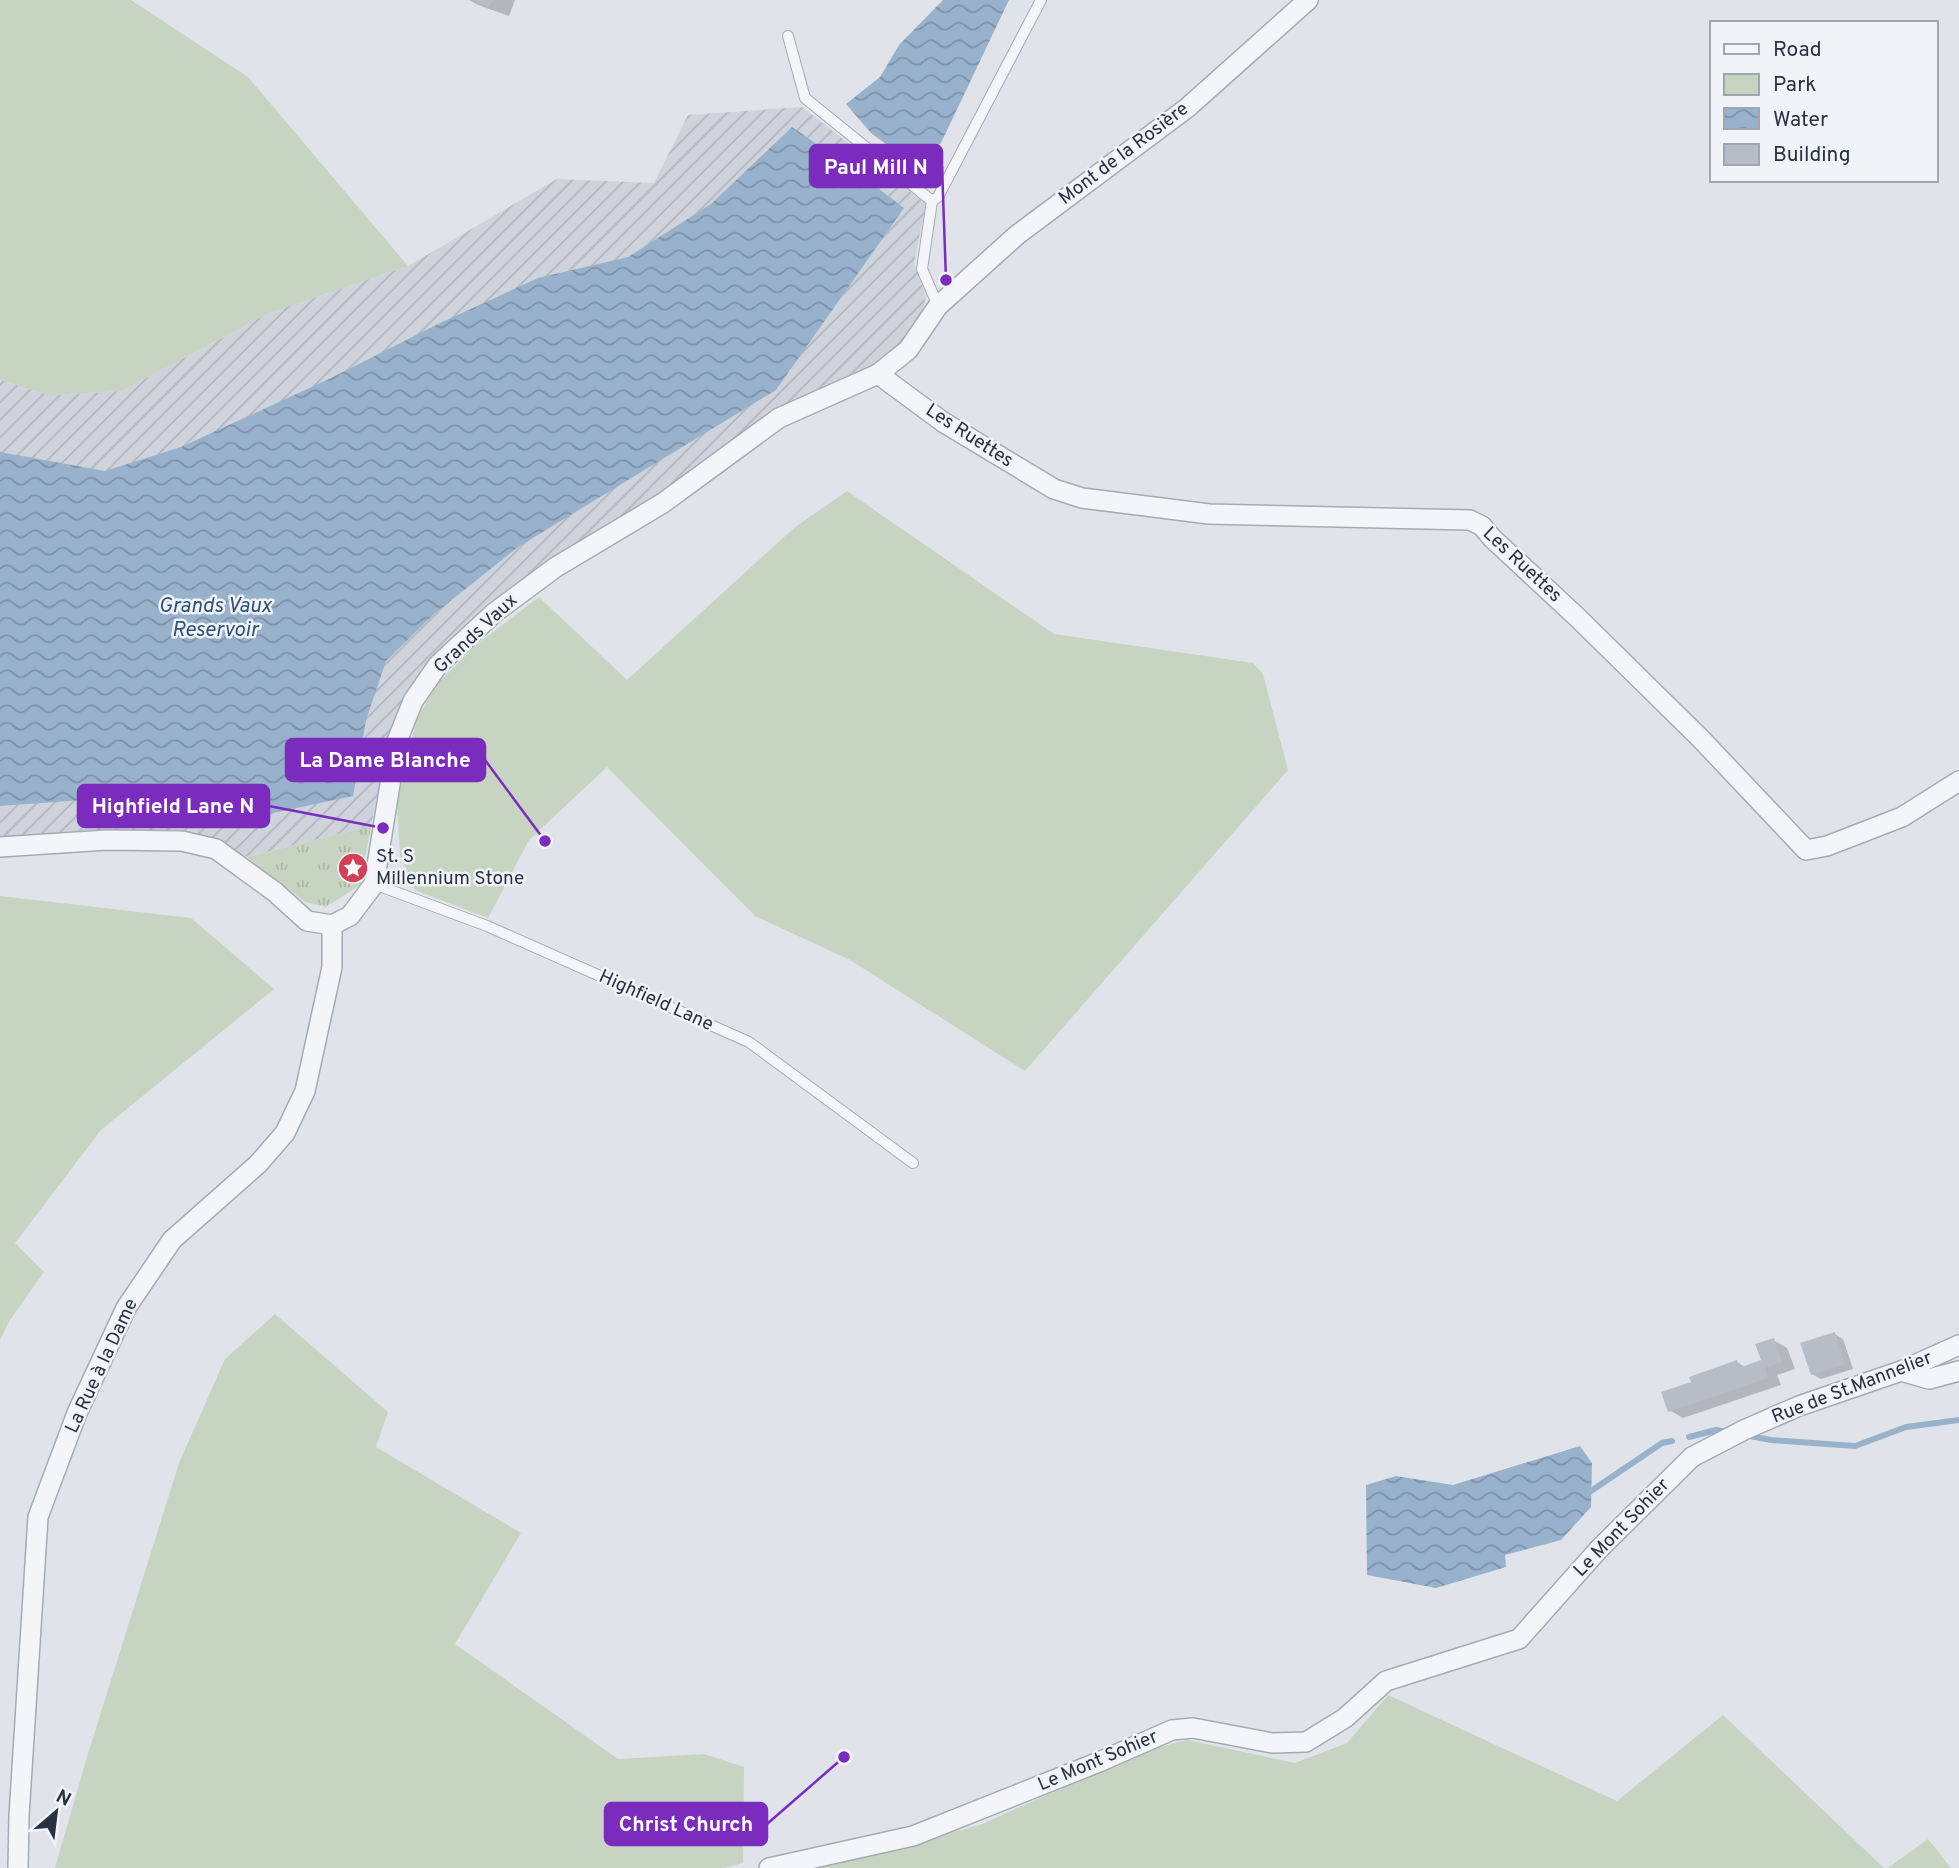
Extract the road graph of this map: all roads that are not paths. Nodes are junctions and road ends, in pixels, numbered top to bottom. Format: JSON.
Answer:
{"nodes":[{"id":1,"x":1041,"y":0,"type":"edge"},
{"id":2,"x":1308,"y":0,"type":"edge"},
{"id":3,"x":788,"y":36,"type":"dead end"},
{"id":4,"x":932,"y":201,"type":"junction"},
{"id":5,"x":938,"y":306,"type":"junction"},
{"id":6,"x":878,"y":374,"type":"junction"},
{"id":7,"x":1959,"y":781,"type":"edge"},
{"id":8,"x":0,"y":847,"type":"edge"},
{"id":9,"x":374,"y":884,"type":"junction"},
{"id":10,"x":332,"y":925,"type":"junction"},
{"id":11,"x":913,"y":1163,"type":"dead end"},
{"id":12,"x":1959,"y":1345,"type":"edge"},
{"id":13,"x":1901,"y":1371,"type":"junction"},
{"id":14,"x":1959,"y":1371,"type":"edge"},
{"id":15,"x":1744,"y":1430,"type":"joint"},
{"id":16,"x":18,"y":1868,"type":"edge"},
{"id":17,"x":769,"y":1868,"type":"edge"}],
"edges":[{"from":1,"to":4,"type":"lane"},
{"from":2,"to":5,"type":"street","name":"Mont de la Rosière"},
{"from":3,"to":4,"type":"lane"},
{"from":4,"to":5,"type":"lane"},
{"from":5,"to":6,"type":"street","name":"Grands Vaux"},
{"from":6,"to":7,"type":"street","name":"Les Ruettes"},
{"from":6,"to":9,"type":"street","name":"Grands Vaux"},
{"from":8,"to":10,"type":"street"},
{"from":9,"to":10,"type":"street","name":"Grands Vaux"},
{"from":9,"to":11,"type":"lane","name":"Highfield Lane"},
{"from":10,"to":16,"type":"street","name":"La Rue à la Dame"},
{"from":12,"to":13,"type":"street","name":"Rue de St.Mannelier"},
{"from":13,"to":14,"type":"street"},
{"from":13,"to":15,"type":"street","name":"Rue de St.Mannelier"},
{"from":15,"to":17,"type":"street","name":"Le Mont Sohier"}]}
